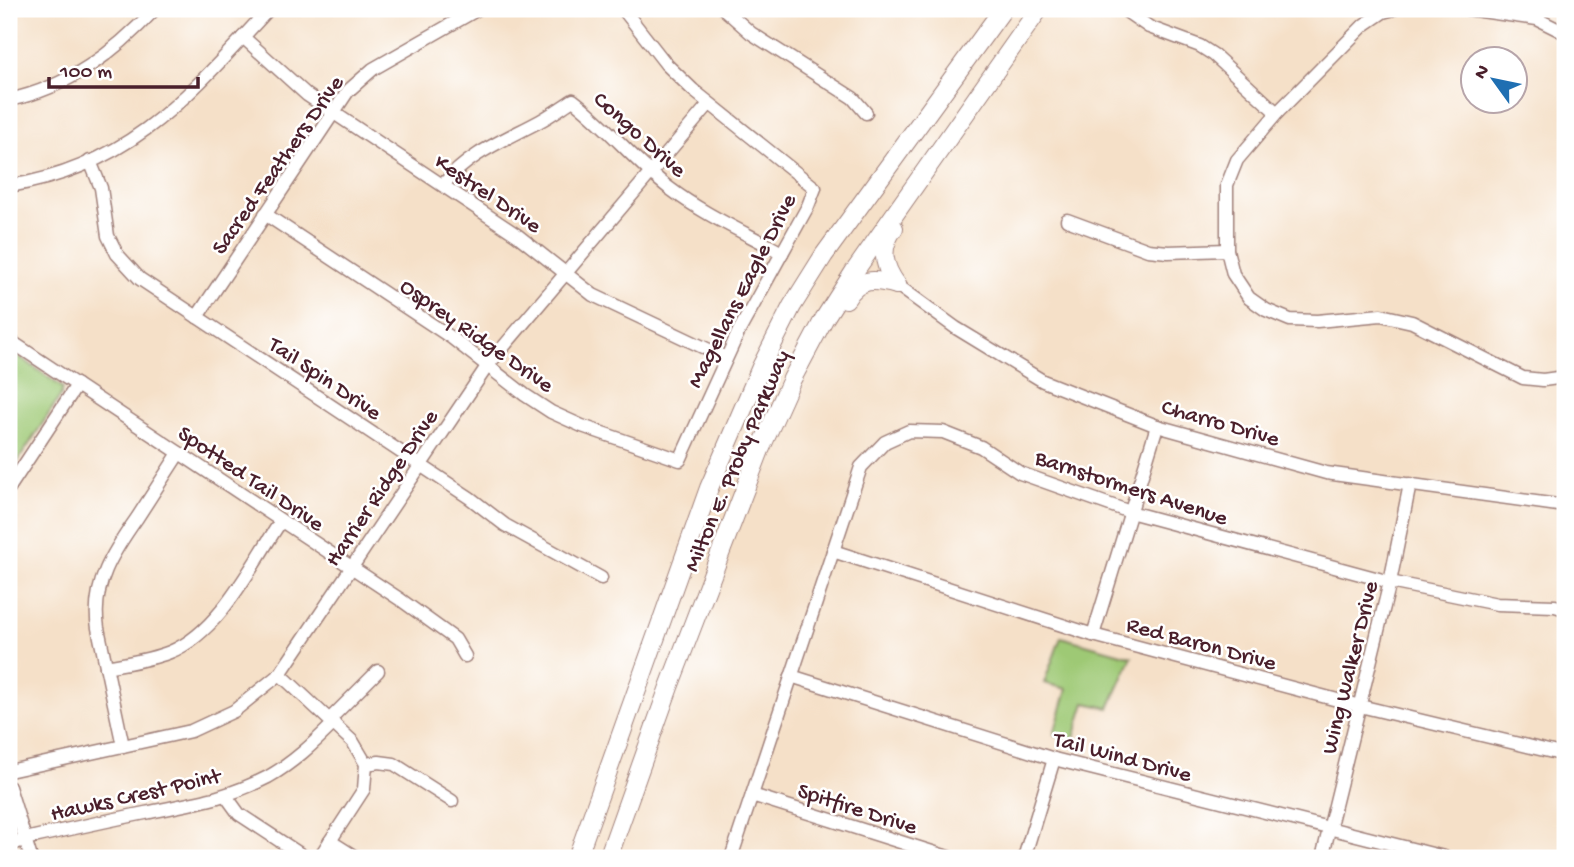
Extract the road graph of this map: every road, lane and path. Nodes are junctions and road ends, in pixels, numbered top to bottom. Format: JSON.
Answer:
{"nodes":[{"id":1,"x":155,"y":9,"type":"edge"},
{"id":2,"x":269,"y":9,"type":"edge"},
{"id":3,"x":478,"y":9,"type":"edge"},
{"id":4,"x":623,"y":9,"type":"edge"},
{"id":5,"x":724,"y":9,"type":"edge"},
{"id":6,"x":1003,"y":9,"type":"edge"},
{"id":7,"x":1039,"y":9,"type":"edge"},
{"id":8,"x":1123,"y":9,"type":"edge"},
{"id":9,"x":1394,"y":9,"type":"edge"},
{"id":10,"x":1467,"y":9,"type":"edge"},
{"id":11,"x":1565,"y":33,"type":"edge"},
{"id":12,"x":243,"y":37,"type":"junction"},
{"id":13,"x":9,"y":100,"type":"edge"},
{"id":14,"x":709,"y":104,"type":"junction"},
{"id":15,"x":332,"y":112,"type":"junction"},
{"id":16,"x":866,"y":113,"type":"dead end"},
{"id":17,"x":1277,"y":113,"type":"junction"},
{"id":18,"x":90,"y":161,"type":"junction"},
{"id":19,"x":651,"y":173,"type":"junction"},
{"id":20,"x":443,"y":185,"type":"junction"},
{"id":21,"x":9,"y":186,"type":"edge"},
{"id":22,"x":909,"y":192,"type":"junction"},
{"id":23,"x":265,"y":215,"type":"junction"},
{"id":24,"x":1067,"y":220,"type":"dead end"},
{"id":25,"x":1227,"y":250,"type":"junction"},
{"id":26,"x":782,"y":253,"type":"junction"},
{"id":27,"x":566,"y":274,"type":"junction"},
{"id":28,"x":897,"y":285,"type":"junction"},
{"id":29,"x":197,"y":317,"type":"junction"},
{"id":30,"x":9,"y":340,"type":"edge"},
{"id":31,"x":726,"y":358,"type":"junction"},
{"id":32,"x":488,"y":365,"type":"junction"},
{"id":33,"x":1565,"y":377,"type":"edge"},
{"id":34,"x":77,"y":385,"type":"junction"},
{"id":35,"x":778,"y":411,"type":"junction"},
{"id":36,"x":1157,"y":426,"type":"junction"},
{"id":37,"x":179,"y":453,"type":"junction"},
{"id":38,"x":680,"y":460,"type":"joint"},
{"id":39,"x":419,"y":465,"type":"junction"},
{"id":40,"x":1410,"y":484,"type":"junction"},
{"id":41,"x":9,"y":488,"type":"edge"},
{"id":42,"x":1565,"y":506,"type":"edge"},
{"id":43,"x":1130,"y":512,"type":"junction"},
{"id":44,"x":281,"y":521,"type":"junction"},
{"id":45,"x":833,"y":551,"type":"junction"},
{"id":46,"x":351,"y":567,"type":"junction"},
{"id":47,"x":601,"y":578,"type":"dead end"},
{"id":48,"x":1390,"y":582,"type":"junction"},
{"id":49,"x":1565,"y":609,"type":"edge"},
{"id":50,"x":1093,"y":635,"type":"junction"},
{"id":51,"x":465,"y":656,"type":"dead end"},
{"id":52,"x":106,"y":667,"type":"junction"},
{"id":53,"x":378,"y":671,"type":"dead end"},
{"id":54,"x":280,"y":674,"type":"junction"},
{"id":55,"x":791,"y":676,"type":"junction"},
{"id":56,"x":1360,"y":706,"type":"junction"},
{"id":57,"x":332,"y":721,"type":"junction"},
{"id":58,"x":123,"y":746,"type":"junction"},
{"id":59,"x":1565,"y":755,"type":"edge"},
{"id":60,"x":1055,"y":760,"type":"junction"},
{"id":61,"x":366,"y":765,"type":"junction"},
{"id":62,"x":9,"y":771,"type":"edge"},
{"id":63,"x":9,"y":787,"type":"edge"},
{"id":64,"x":752,"y":795,"type":"junction"},
{"id":65,"x":226,"y":796,"type":"junction"},
{"id":66,"x":452,"y":801,"type":"dead end"},
{"id":67,"x":1329,"y":830,"type":"junction"},
{"id":68,"x":25,"y":839,"type":"junction"},
{"id":69,"x":330,"y":841,"type":"junction"},
{"id":70,"x":9,"y":846,"type":"edge"},
{"id":71,"x":31,"y":858,"type":"edge"},
{"id":72,"x":306,"y":858,"type":"edge"},
{"id":73,"x":319,"y":858,"type":"edge"},
{"id":74,"x":357,"y":858,"type":"edge"},
{"id":75,"x":577,"y":858,"type":"edge"},
{"id":76,"x":608,"y":858,"type":"edge"},
{"id":77,"x":731,"y":858,"type":"edge"},
{"id":78,"x":951,"y":858,"type":"edge"},
{"id":79,"x":1024,"y":858,"type":"edge"},
{"id":80,"x":1322,"y":858,"type":"edge"},
{"id":81,"x":1448,"y":858,"type":"edge"}],
"edges":[{"from":1,"to":13,"type":"street"},
{"from":2,"to":12,"type":"street"},
{"from":3,"to":15,"type":"street","name":"Sacred Feathers Drive"},
{"from":4,"to":14,"type":"street","name":"Magellans Eagle Drive"},
{"from":5,"to":16,"type":"street"},
{"from":6,"to":75,"type":"highway","name":"Milton E. Proby Parkway"},
{"from":7,"to":22,"type":"highway","name":"Milton E. Proby Parkway"},
{"from":8,"to":17,"type":"street"},
{"from":9,"to":17,"type":"street"},
{"from":10,"to":11,"type":"street"},
{"from":12,"to":15,"type":"street","name":"Kestrel Drive"},
{"from":12,"to":18,"type":"street"},
{"from":14,"to":19,"type":"street","name":"Harrier Ridge Drive"},
{"from":14,"to":26,"type":"street","name":"Magellans Eagle Drive"},
{"from":15,"to":20,"type":"street","name":"Kestrel Drive"},
{"from":15,"to":23,"type":"street","name":"Sacred Feathers Drive"},
{"from":17,"to":25,"type":"street"},
{"from":18,"to":21,"type":"street"},
{"from":18,"to":29,"type":"street","name":"Tail Spin Drive"},
{"from":19,"to":20,"type":"street","name":"Congo Drive"},
{"from":19,"to":26,"type":"street","name":"Congo Drive"},
{"from":19,"to":27,"type":"street","name":"Harrier Ridge Drive"},
{"from":20,"to":27,"type":"street","name":"Kestrel Drive"},
{"from":22,"to":28,"type":"highway"},
{"from":22,"to":35,"type":"highway","name":"Milton E. Proby Parkway"},
{"from":23,"to":29,"type":"street","name":"Sacred Feathers Drive"},
{"from":23,"to":32,"type":"street","name":"Osprey Ridge Drive"},
{"from":24,"to":25,"type":"street"},
{"from":25,"to":33,"type":"street"},
{"from":26,"to":31,"type":"street","name":"Magellans Eagle Drive"},
{"from":27,"to":31,"type":"street","name":"Kestrel Drive"},
{"from":27,"to":32,"type":"street","name":"Harrier Ridge Drive"},
{"from":28,"to":35,"type":"highway"},
{"from":28,"to":36,"type":"street","name":"Charro Drive"},
{"from":29,"to":39,"type":"street","name":"Tail Spin Drive"},
{"from":30,"to":34,"type":"street","name":"Spotted Tail Drive"},
{"from":31,"to":38,"type":"street","name":"Magellans Eagle Drive"},
{"from":32,"to":38,"type":"street","name":"Osprey Ridge Drive"},
{"from":32,"to":39,"type":"street","name":"Harrier Ridge Drive"},
{"from":34,"to":37,"type":"street","name":"Spotted Tail Drive"},
{"from":34,"to":41,"type":"street"},
{"from":35,"to":76,"type":"highway","name":"Milton E. Proby Parkway"},
{"from":36,"to":40,"type":"street","name":"Charro Drive"},
{"from":36,"to":43,"type":"street"},
{"from":37,"to":44,"type":"street","name":"Spotted Tail Drive"},
{"from":37,"to":52,"type":"street"},
{"from":39,"to":46,"type":"street","name":"Harrier Ridge Drive"},
{"from":39,"to":47,"type":"street","name":"Tail Spin Drive"},
{"from":40,"to":42,"type":"street","name":"Charro Drive"},
{"from":40,"to":48,"type":"street","name":"Wing Walker Drive"},
{"from":43,"to":45,"type":"street","name":"Barnstormers Avenue"},
{"from":43,"to":48,"type":"street","name":"Barnstormers Avenue"},
{"from":43,"to":50,"type":"street"},
{"from":44,"to":46,"type":"street","name":"Spotted Tail Drive"},
{"from":44,"to":52,"type":"street"},
{"from":45,"to":50,"type":"street","name":"Red Baron Drive"},
{"from":45,"to":55,"type":"street","name":"Barnstormers Avenue"},
{"from":46,"to":51,"type":"street","name":"Spotted Tail Drive"},
{"from":46,"to":54,"type":"street","name":"Harrier Ridge Drive"},
{"from":48,"to":49,"type":"street","name":"Barnstormers Avenue"},
{"from":48,"to":56,"type":"street","name":"Wing Walker Drive"},
{"from":50,"to":56,"type":"street","name":"Red Baron Drive"},
{"from":52,"to":58,"type":"street"},
{"from":53,"to":57,"type":"street","name":"Hawks Crest Point"},
{"from":54,"to":57,"type":"street"},
{"from":54,"to":58,"type":"street","name":"Harrier Ridge Drive"},
{"from":55,"to":60,"type":"street","name":"Tail Wind Drive"},
{"from":55,"to":64,"type":"street","name":"Barnstormers Avenue"},
{"from":56,"to":59,"type":"street","name":"Red Baron Drive"},
{"from":56,"to":67,"type":"street","name":"Wing Walker Drive"},
{"from":57,"to":61,"type":"street"},
{"from":57,"to":65,"type":"street","name":"Hawks Crest Point"},
{"from":58,"to":62,"type":"street","name":"Harrier Ridge Drive"},
{"from":60,"to":67,"type":"street","name":"Tail Wind Drive"},
{"from":60,"to":79,"type":"street"},
{"from":61,"to":66,"type":"street"},
{"from":61,"to":69,"type":"street"},
{"from":63,"to":68,"type":"street"},
{"from":64,"to":77,"type":"street","name":"Barnstormers Avenue"},
{"from":64,"to":78,"type":"street","name":"Spitfire Drive"},
{"from":65,"to":68,"type":"street","name":"Hawks Crest Point"},
{"from":65,"to":72,"type":"street"},
{"from":67,"to":80,"type":"street","name":"Wing Walker Drive"},
{"from":67,"to":81,"type":"street","name":"Tail Wind Drive"},
{"from":68,"to":70,"type":"street","name":"Hawks Crest Point"},
{"from":68,"to":71,"type":"street"},
{"from":69,"to":73,"type":"street"},
{"from":69,"to":74,"type":"street"}]}
